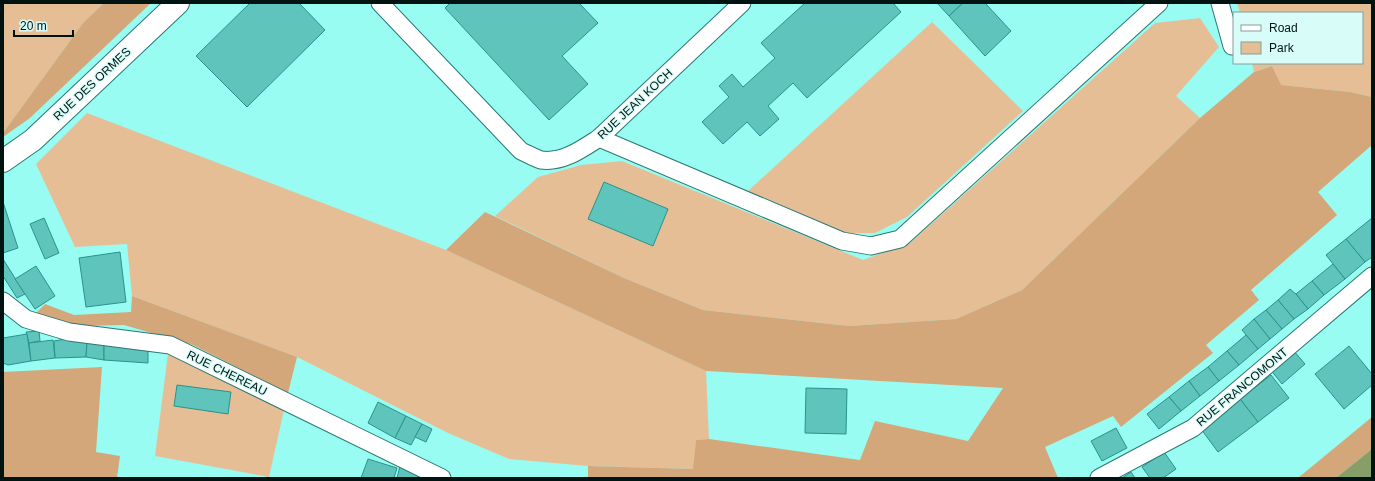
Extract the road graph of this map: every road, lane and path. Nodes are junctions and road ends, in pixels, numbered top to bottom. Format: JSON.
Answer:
{"nodes":[{"id":1,"x":178,"y":3,"type":"edge"},
{"id":2,"x":380,"y":3,"type":"edge"},
{"id":3,"x":742,"y":3,"type":"edge"},
{"id":4,"x":1160,"y":3,"type":"edge"},
{"id":5,"x":1220,"y":3,"type":"edge"},
{"id":6,"x":1232,"y":46,"type":"dead end"},
{"id":7,"x":599,"y":138,"type":"junction"},
{"id":8,"x":3,"y":161,"type":"edge"},
{"id":9,"x":1372,"y":276,"type":"edge"},
{"id":10,"x":3,"y":301,"type":"edge"},
{"id":11,"x":442,"y":478,"type":"edge"},
{"id":12,"x":1099,"y":478,"type":"edge"}],
"edges":[{"from":1,"to":8,"type":"street","name":"RUE DES ORMES"},
{"from":2,"to":7,"type":"street","name":"RUE JEAN KOCH"},
{"from":3,"to":7,"type":"street","name":"RUE JEAN KOCH"},
{"from":4,"to":7,"type":"street"},
{"from":5,"to":6,"type":"street"},
{"from":9,"to":12,"type":"street","name":"RUE FRANCOMONT"},
{"from":10,"to":11,"type":"street","name":"RUE CHEREAU"}]}
